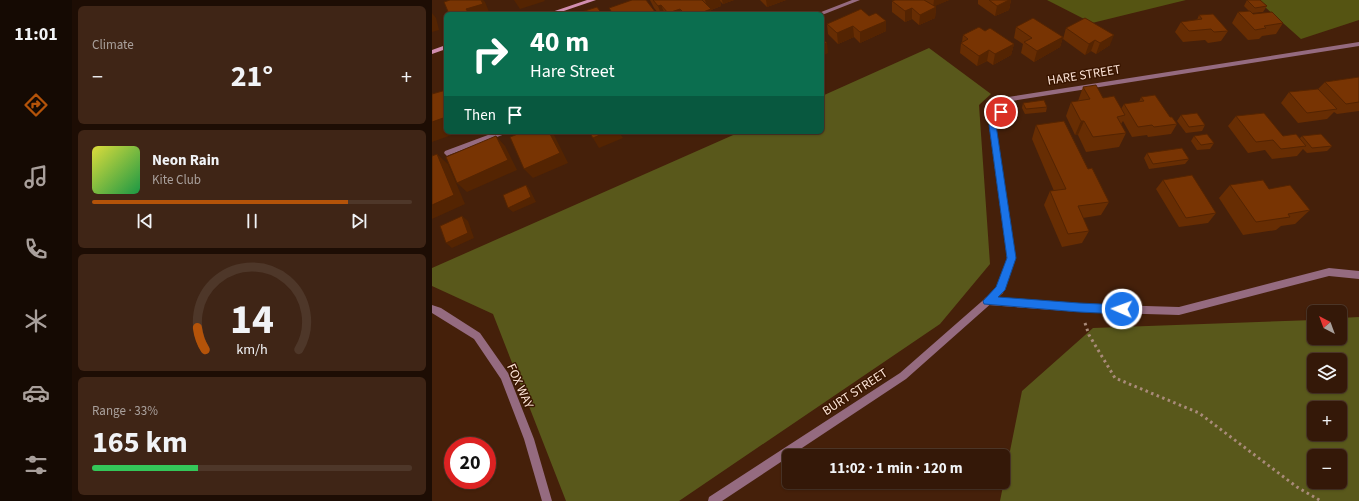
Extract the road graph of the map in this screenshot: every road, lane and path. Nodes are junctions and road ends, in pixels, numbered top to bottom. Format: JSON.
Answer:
{"nodes":[{"id":1,"x":593,"y":0,"type":"edge"},
{"id":2,"x":856,"y":0,"type":"edge"},
{"id":3,"x":555,"y":12,"type":"edge"},
{"id":4,"x":824,"y":12,"type":"edge"},
{"id":5,"x":1359,"y":44,"type":"edge"},
{"id":6,"x":444,"y":49,"type":"edge"},
{"id":7,"x":432,"y":52,"type":"edge"},
{"id":8,"x":498,"y":134,"type":"edge"},
{"id":9,"x":447,"y":153,"type":"dead end"},
{"id":10,"x":1359,"y":276,"type":"edge"},
{"id":11,"x":1000,"y":290,"type":"joint"},
{"id":12,"x":988,"y":301,"type":"junction"},
{"id":13,"x":1079,"y":308,"type":"junction"},
{"id":14,"x":432,"y":309,"type":"edge"},
{"id":15,"x":546,"y":501,"type":"edge"},
{"id":16,"x":713,"y":501,"type":"edge"},
{"id":17,"x":1321,"y":501,"type":"edge"}],
"edges":[{"from":1,"to":3,"type":"main road"},
{"from":2,"to":4,"type":"street"},
{"from":5,"to":11,"type":"street","name":"HARE STREET"},
{"from":6,"to":7,"type":"main road"},
{"from":8,"to":9,"type":"street"},
{"from":10,"to":13,"type":"street"},
{"from":11,"to":12,"type":"street","name":"BURT STREET"},
{"from":12,"to":13,"type":"street"},
{"from":12,"to":16,"type":"street","name":"BURT STREET"},
{"from":13,"to":17,"type":"path"},
{"from":14,"to":15,"type":"street","name":"FOX WAY"}]}
